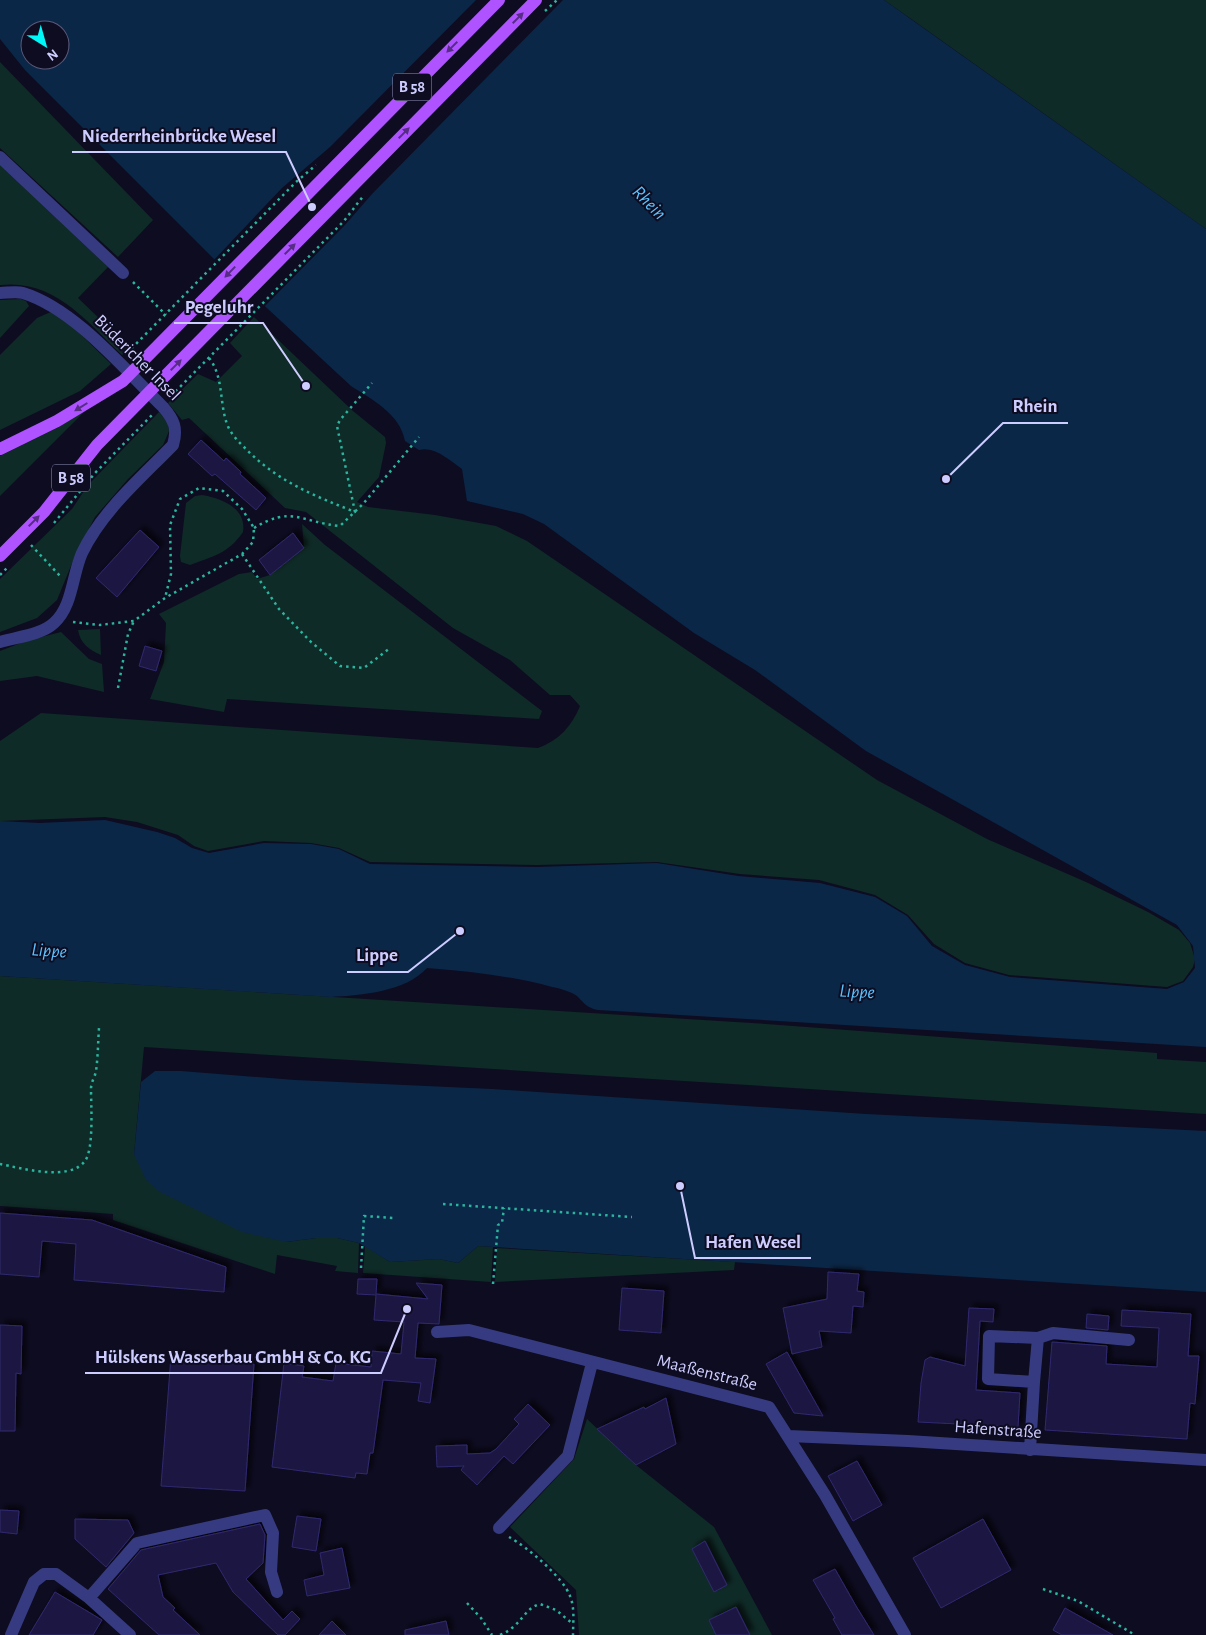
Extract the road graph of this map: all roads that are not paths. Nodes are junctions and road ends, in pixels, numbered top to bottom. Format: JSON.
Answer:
{"nodes":[{"id":1,"x":499,"y":0,"type":"edge"},
{"id":2,"x":536,"y":0,"type":"edge"},
{"id":3,"x":0,"y":157,"type":"edge"},
{"id":4,"x":123,"y":274,"type":"road end"},
{"id":5,"x":0,"y":293,"type":"edge"},
{"id":6,"x":1,"y":448,"type":"edge"},
{"id":7,"x":0,"y":556,"type":"edge"},
{"id":8,"x":0,"y":642,"type":"edge"},
{"id":9,"x":437,"y":1332,"type":"dead end"},
{"id":10,"x":1038,"y":1338,"type":"junction"},
{"id":11,"x":1129,"y":1340,"type":"dead end"},
{"id":12,"x":592,"y":1363,"type":"junction"},
{"id":13,"x":1034,"y":1382,"type":"junction"},
{"id":14,"x":788,"y":1436,"type":"junction"},
{"id":15,"x":1030,"y":1450,"type":"junction"},
{"id":16,"x":1206,"y":1460,"type":"edge"},
{"id":17,"x":500,"y":1528,"type":"dead end"},
{"id":18,"x":277,"y":1592,"type":"dead end"},
{"id":19,"x":88,"y":1598,"type":"junction"},
{"id":20,"x":11,"y":1635,"type":"edge"},
{"id":21,"x":130,"y":1635,"type":"edge"},
{"id":22,"x":905,"y":1635,"type":"edge"}],
"edges":[{"from":1,"to":6,"type":"main road","number":"B 58","one_way":true},
{"from":7,"to":2,"type":"main road","number":"B 58","one_way":true},
{"from":3,"to":4,"type":"street"},
{"from":5,"to":8,"type":"street","name":"Büdericher Insel"},
{"from":9,"to":12,"type":"street","name":"Maaßenstraße"},
{"from":10,"to":11,"type":"street"},
{"from":10,"to":13,"type":"street"},
{"from":10,"to":13,"type":"street"},
{"from":12,"to":14,"type":"street","name":"Maaßenstraße"},
{"from":12,"to":17,"type":"street"},
{"from":13,"to":15,"type":"street"},
{"from":14,"to":15,"type":"street","name":"Hafenstraße"},
{"from":14,"to":22,"type":"street","name":"Maaßenstraße"},
{"from":15,"to":16,"type":"street","name":"Hafenstraße"},
{"from":18,"to":19,"type":"street"},
{"from":19,"to":20,"type":"street"},
{"from":19,"to":21,"type":"street"}]}
